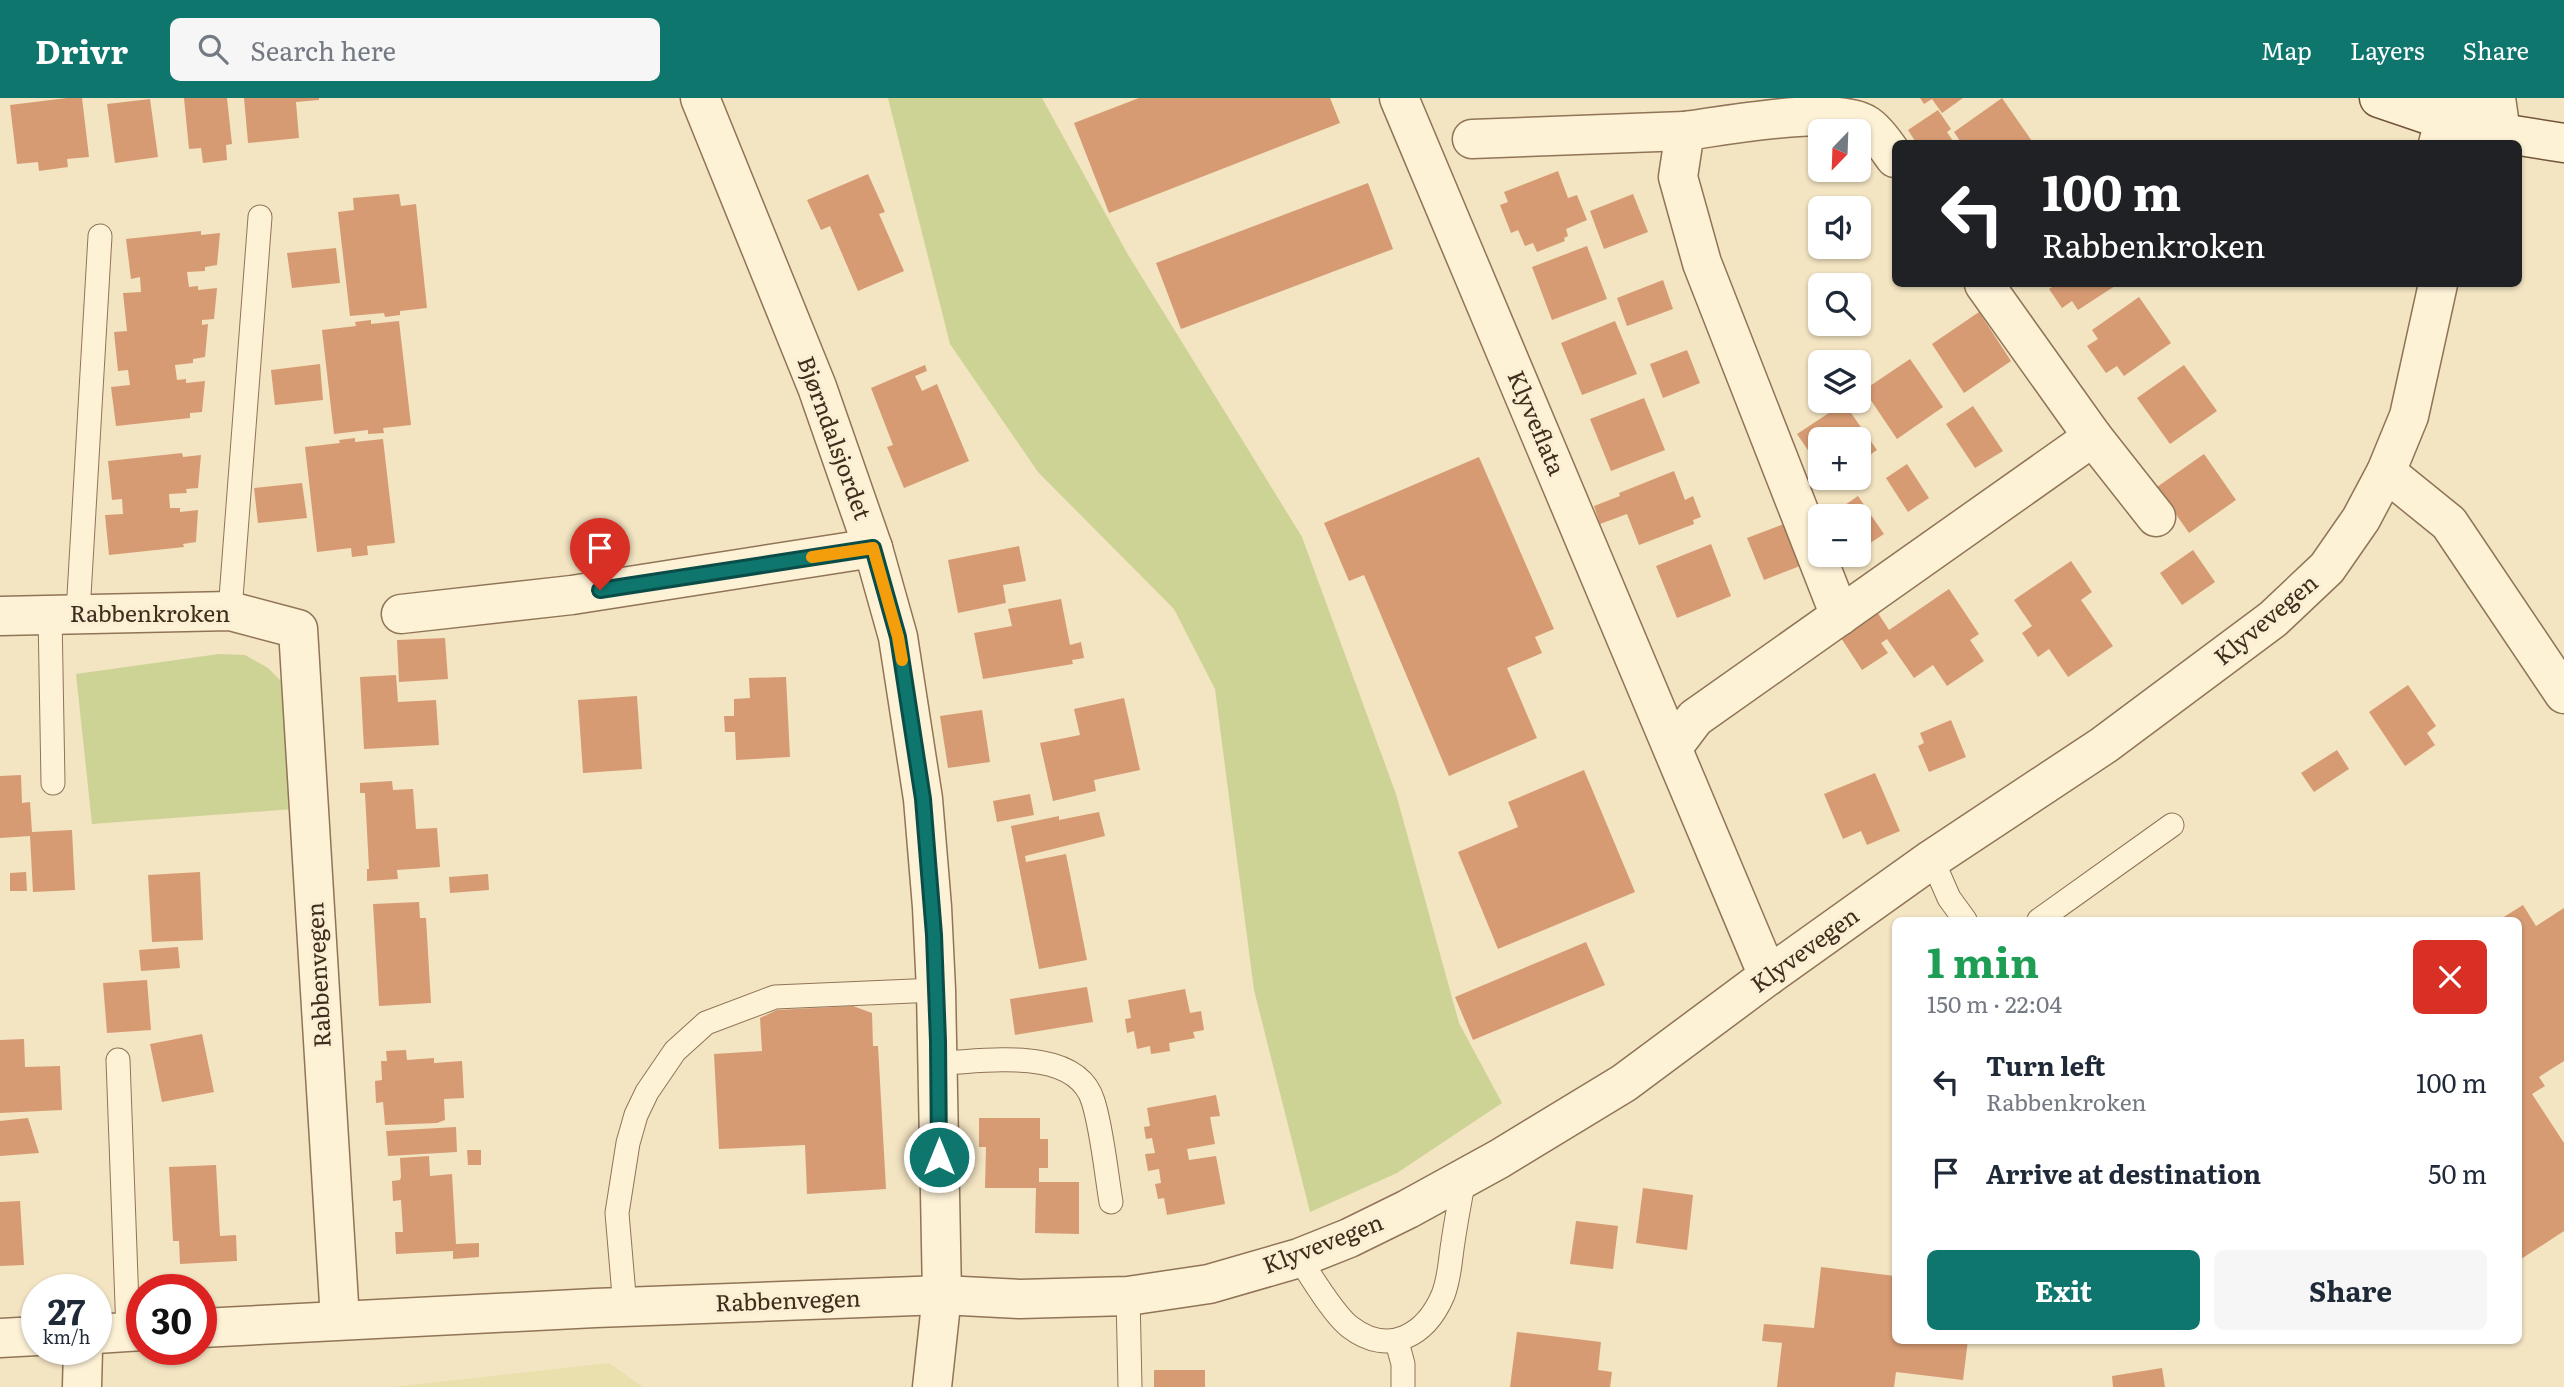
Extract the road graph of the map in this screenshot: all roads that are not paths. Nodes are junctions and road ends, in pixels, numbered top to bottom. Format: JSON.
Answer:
{"nodes":[{"id":1,"x":700,"y":98,"type":"edge"},
{"id":2,"x":1399,"y":98,"type":"edge"},
{"id":3,"x":2379,"y":98,"type":"edge"},
{"id":4,"x":2450,"y":121,"type":"edge"},
{"id":5,"x":2499,"y":125,"type":"edge"},
{"id":6,"x":1685,"y":131,"type":"junction"},
{"id":7,"x":1472,"y":139,"type":"dead end"},
{"id":8,"x":2564,"y":143,"type":"edge"},
{"id":9,"x":1892,"y":154,"type":"edge"},
{"id":10,"x":260,"y":217,"type":"dead end"},
{"id":11,"x":100,"y":236,"type":"dead end"},
{"id":12,"x":1986,"y":287,"type":"edge"},
{"id":13,"x":2437,"y":287,"type":"edge"},
{"id":14,"x":2093,"y":438,"type":"junction"},
{"id":15,"x":2386,"y":472,"type":"junction"},
{"id":16,"x":2155,"y":517,"type":"dead end"},
{"id":17,"x":873,"y":548,"type":"junction"},
{"id":18,"x":230,"y":611,"type":"junction"},
{"id":19,"x":64,"y":614,"type":"junction"},
{"id":20,"x":401,"y":614,"type":"dead end"},
{"id":21,"x":0,"y":616,"type":"edge"},
{"id":22,"x":1840,"y":616,"type":"junction"},
{"id":23,"x":298,"y":629,"type":"joint"},
{"id":24,"x":2564,"y":694,"type":"edge"},
{"id":25,"x":1673,"y":747,"type":"junction"},
{"id":26,"x":53,"y":783,"type":"dead end"},
{"id":27,"x":2172,"y":825,"type":"dead end"},
{"id":28,"x":1932,"y":859,"type":"junction"},
{"id":29,"x":1963,"y":917,"type":"edge"},
{"id":30,"x":2043,"y":917,"type":"edge"},
{"id":31,"x":1768,"y":976,"type":"junction"},
{"id":32,"x":936,"y":990,"type":"junction"},
{"id":33,"x":118,"y":1060,"type":"dead end"},
{"id":34,"x":939,"y":1063,"type":"junction"},
{"id":35,"x":1464,"y":1179,"type":"junction"},
{"id":36,"x":1111,"y":1202,"type":"dead end"},
{"id":37,"x":1298,"y":1258,"type":"junction"},
{"id":38,"x":942,"y":1295,"type":"junction"},
{"id":39,"x":1128,"y":1296,"type":"junction"},
{"id":40,"x":625,"y":1307,"type":"junction"},
{"id":41,"x":340,"y":1320,"type":"junction"},
{"id":42,"x":217,"y":1327,"type":"edge"},
{"id":43,"x":122,"y":1332,"type":"edge"},
{"id":44,"x":21,"y":1337,"type":"edge"},
{"id":45,"x":0,"y":1338,"type":"edge"},
{"id":46,"x":1397,"y":1342,"type":"junction"},
{"id":47,"x":83,"y":1365,"type":"edge"},
{"id":48,"x":82,"y":1387,"type":"edge"},
{"id":49,"x":932,"y":1387,"type":"edge"},
{"id":50,"x":1130,"y":1387,"type":"edge"},
{"id":51,"x":1403,"y":1387,"type":"edge"}],
"edges":[{"from":1,"to":17,"type":"street","name":"Bjørndalsjordet"},
{"from":2,"to":25,"type":"street","name":"Klyveflata"},
{"from":3,"to":4,"type":"street"},
{"from":4,"to":5,"type":"street"},
{"from":5,"to":8,"type":"street"},
{"from":6,"to":7,"type":"street"},
{"from":6,"to":9,"type":"street"},
{"from":6,"to":22,"type":"street"},
{"from":10,"to":18,"type":"lane"},
{"from":11,"to":19,"type":"lane"},
{"from":12,"to":14,"type":"street"},
{"from":13,"to":15,"type":"street","name":"Klyvevegen"},
{"from":14,"to":16,"type":"street"},
{"from":14,"to":22,"type":"street"},
{"from":15,"to":24,"type":"street"},
{"from":15,"to":28,"type":"street","name":"Klyvevegen"},
{"from":17,"to":20,"type":"street"},
{"from":17,"to":32,"type":"street","name":"Bjørndalsjordet"},
{"from":18,"to":19,"type":"street","name":"Rabbenkroken"},
{"from":18,"to":23,"type":"street","name":"Rabbenkroken"},
{"from":19,"to":21,"type":"street","name":"Rabbenkroken"},
{"from":19,"to":26,"type":"lane"},
{"from":22,"to":25,"type":"street"},
{"from":23,"to":41,"type":"street","name":"Rabbenvegen"},
{"from":25,"to":31,"type":"street","name":"Klyveflata"},
{"from":27,"to":30,"type":"lane"},
{"from":28,"to":29,"type":"lane"},
{"from":28,"to":31,"type":"street","name":"Klyvevegen"},
{"from":31,"to":35,"type":"street","name":"Klyvevegen"},
{"from":32,"to":34,"type":"street","name":"Bjørndalsjordet"},
{"from":32,"to":40,"type":"lane"},
{"from":33,"to":43,"type":"lane"},
{"from":34,"to":36,"type":"lane"},
{"from":34,"to":38,"type":"street","name":"Bjørndalsjordet"},
{"from":35,"to":37,"type":"street","name":"Klyvevegen"},
{"from":35,"to":46,"type":"lane"},
{"from":37,"to":39,"type":"street","name":"Klyvevegen"},
{"from":37,"to":46,"type":"lane"},
{"from":38,"to":39,"type":"street","name":"Klyvevegen"},
{"from":38,"to":40,"type":"street","name":"Rabbenvegen"},
{"from":38,"to":49,"type":"street","name":"Bjørndalsjordet"},
{"from":39,"to":50,"type":"lane"},
{"from":40,"to":41,"type":"street","name":"Rabbenvegen"},
{"from":41,"to":42,"type":"street","name":"Rabbenvegen"},
{"from":44,"to":45,"type":"street"},
{"from":46,"to":51,"type":"lane"},
{"from":47,"to":48,"type":"street"}]}
